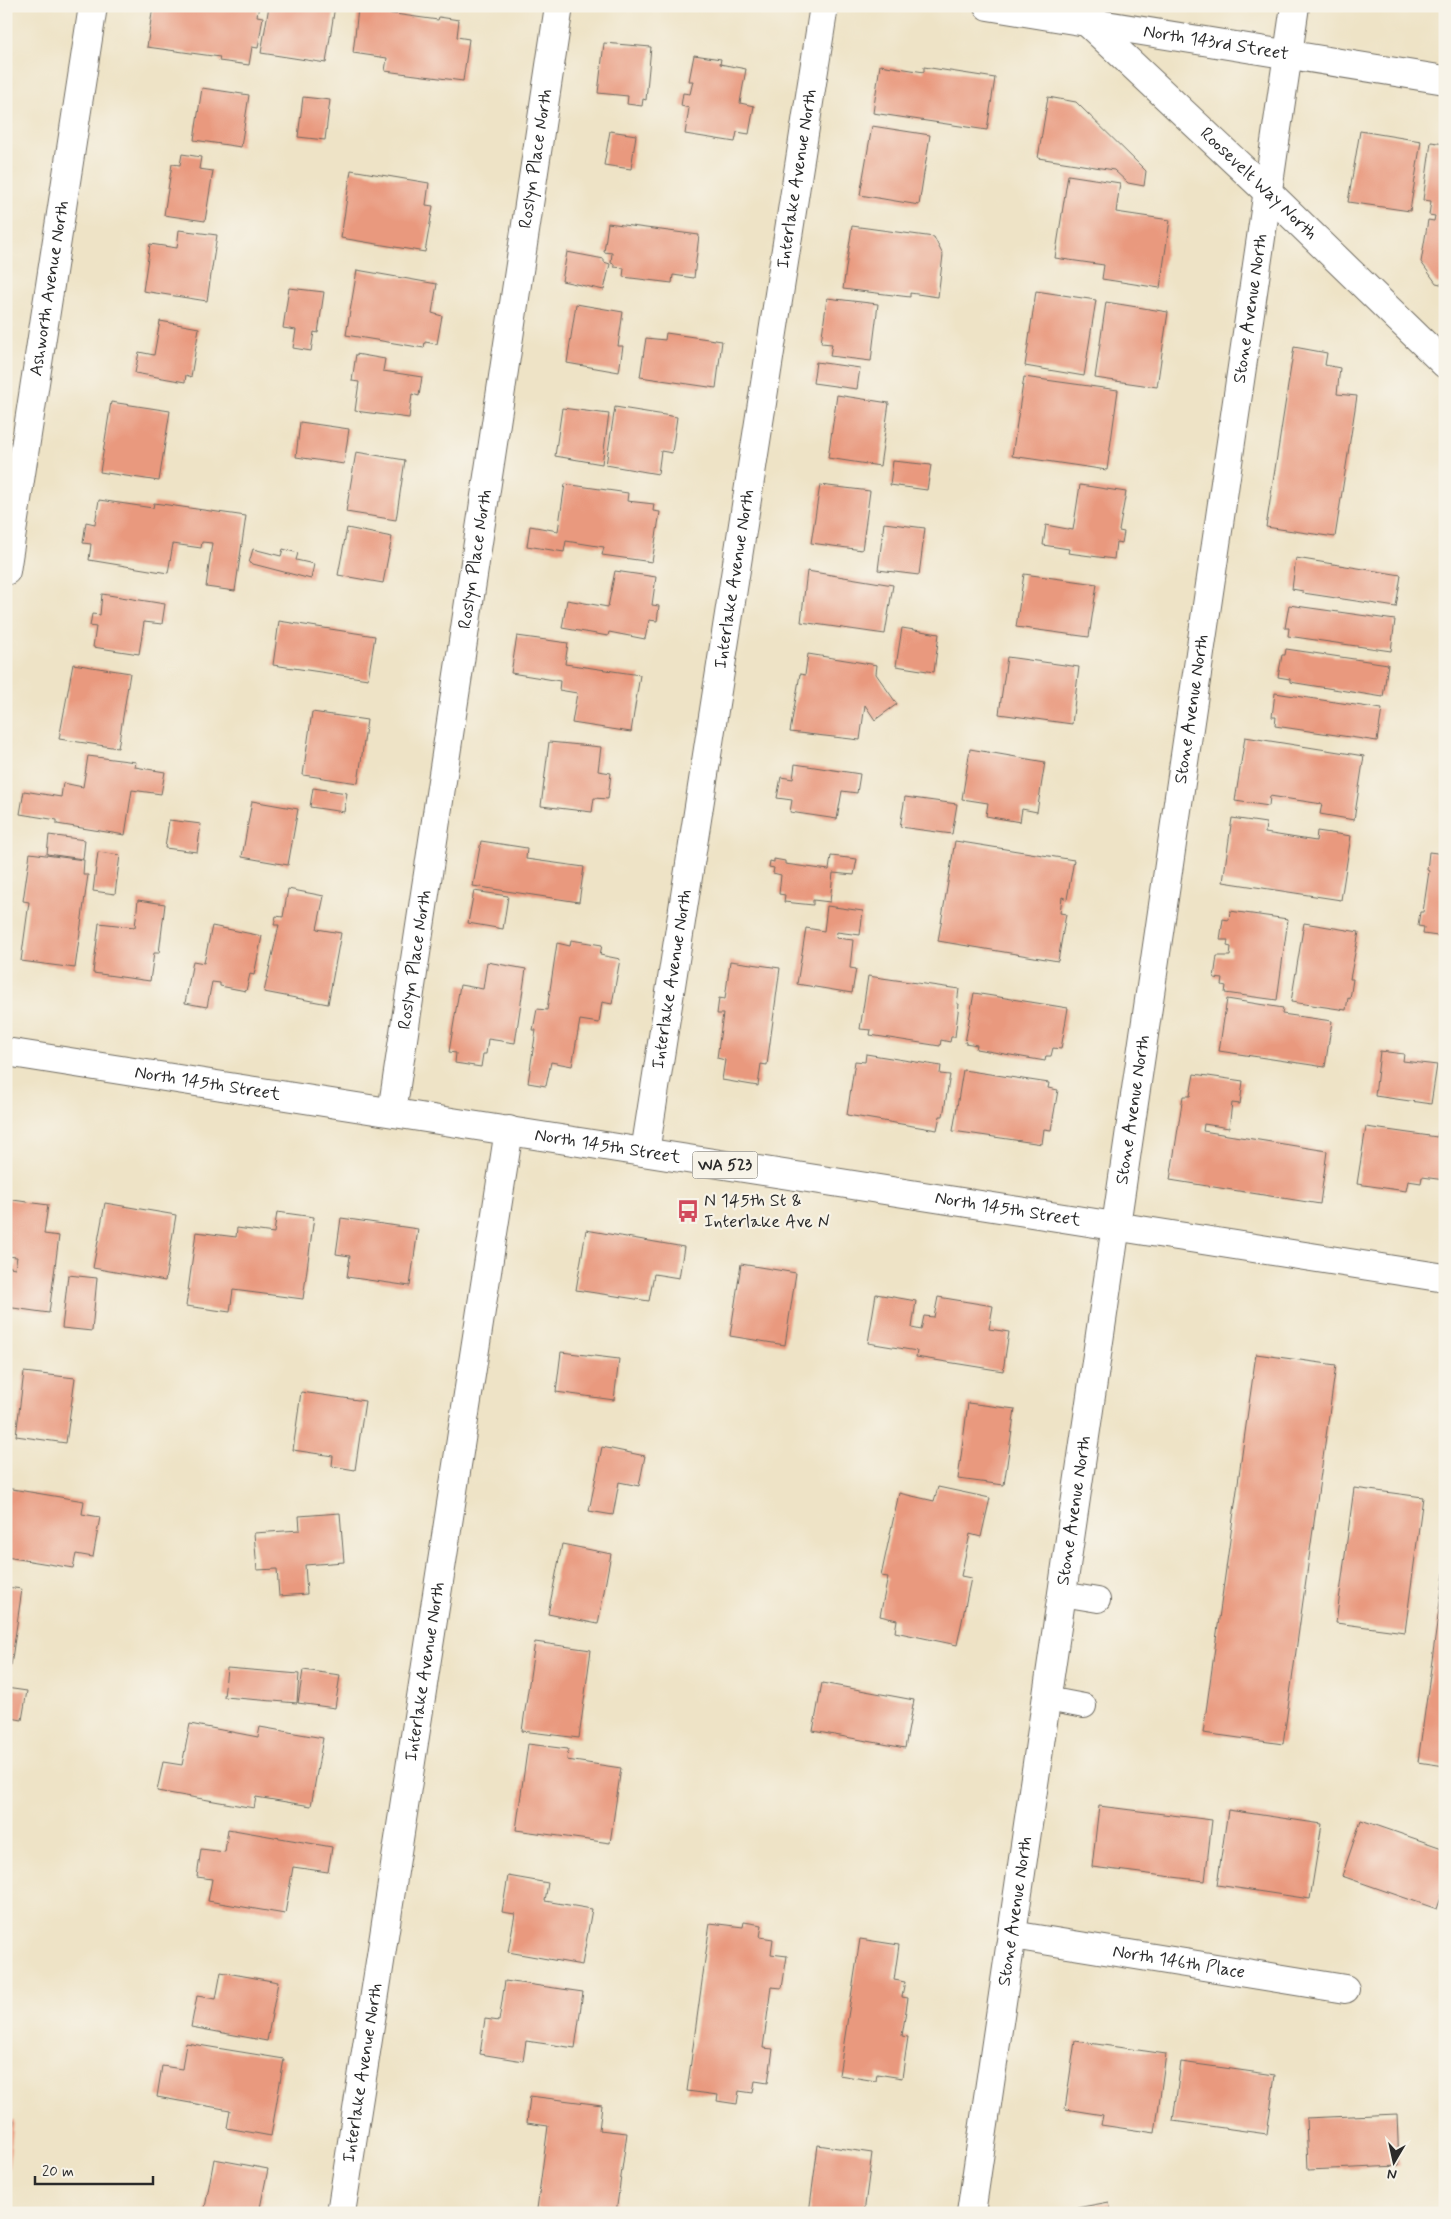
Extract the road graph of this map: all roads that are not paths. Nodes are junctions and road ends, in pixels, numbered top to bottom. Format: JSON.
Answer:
{"nodes":[{"id":1,"x":93,"y":6,"type":"edge"},
{"id":2,"x":559,"y":6,"type":"edge"},
{"id":3,"x":824,"y":6,"type":"edge"},
{"id":4,"x":988,"y":6,"type":"edge"},
{"id":5,"x":1295,"y":6,"type":"edge"},
{"id":6,"x":1078,"y":14,"type":"edge"},
{"id":7,"x":1288,"y":56,"type":"junction"},
{"id":8,"x":1445,"y":80,"type":"edge"},
{"id":9,"x":1268,"y":192,"type":"junction"},
{"id":10,"x":1445,"y":364,"type":"edge"},
{"id":11,"x":6,"y":570,"type":"edge"},
{"id":12,"x":6,"y":1052,"type":"edge"},
{"id":13,"x":392,"y":1112,"type":"junction"},
{"id":14,"x":509,"y":1130,"type":"junction"},
{"id":15,"x":645,"y":1152,"type":"junction"},
{"id":16,"x":1116,"y":1227,"type":"junction"},
{"id":17,"x":1445,"y":1278,"type":"edge"},
{"id":18,"x":1062,"y":1594,"type":"junction"},
{"id":19,"x":1098,"y":1600,"type":"dead end"},
{"id":20,"x":1047,"y":1699,"type":"junction"},
{"id":21,"x":1084,"y":1706,"type":"dead end"},
{"id":22,"x":1012,"y":1935,"type":"junction"},
{"id":23,"x":1345,"y":1990,"type":"dead end"},
{"id":24,"x":341,"y":2213,"type":"edge"},
{"id":25,"x":971,"y":2213,"type":"edge"}],
"edges":[{"from":1,"to":11,"type":"street","name":"Ashworth Avenue North"},
{"from":2,"to":13,"type":"street","name":"Roslyn Place North"},
{"from":3,"to":15,"type":"street","name":"Interlake Avenue North"},
{"from":4,"to":6,"type":"street","name":"North 143rd Street"},
{"from":5,"to":7,"type":"street","name":"Stone Avenue North"},
{"from":6,"to":7,"type":"street","name":"North 143rd Street"},
{"from":6,"to":9,"type":"street","name":"Roosevelt Way North"},
{"from":7,"to":8,"type":"street","name":"North 143rd Street"},
{"from":7,"to":9,"type":"street","name":"Stone Avenue North"},
{"from":9,"to":10,"type":"street","name":"Roosevelt Way North"},
{"from":9,"to":16,"type":"street","name":"Stone Avenue North"},
{"from":12,"to":13,"type":"street","name":"North 145th Street","number":"WA 523"},
{"from":13,"to":14,"type":"street","name":"North 145th Street","number":"WA 523"},
{"from":14,"to":15,"type":"street","name":"North 145th Street","number":"WA 523"},
{"from":14,"to":24,"type":"street","name":"Interlake Avenue North"},
{"from":15,"to":16,"type":"street","name":"North 145th Street","number":"WA 523"},
{"from":16,"to":17,"type":"street","name":"North 145th Street","number":"WA 523"},
{"from":16,"to":18,"type":"street","name":"Stone Avenue North"},
{"from":18,"to":19,"type":"lane"},
{"from":18,"to":20,"type":"street","name":"Stone Avenue North"},
{"from":20,"to":21,"type":"lane"},
{"from":20,"to":22,"type":"street","name":"Stone Avenue North"},
{"from":22,"to":23,"type":"street","name":"North 146th Place"},
{"from":22,"to":25,"type":"street","name":"Stone Avenue North"}]}
